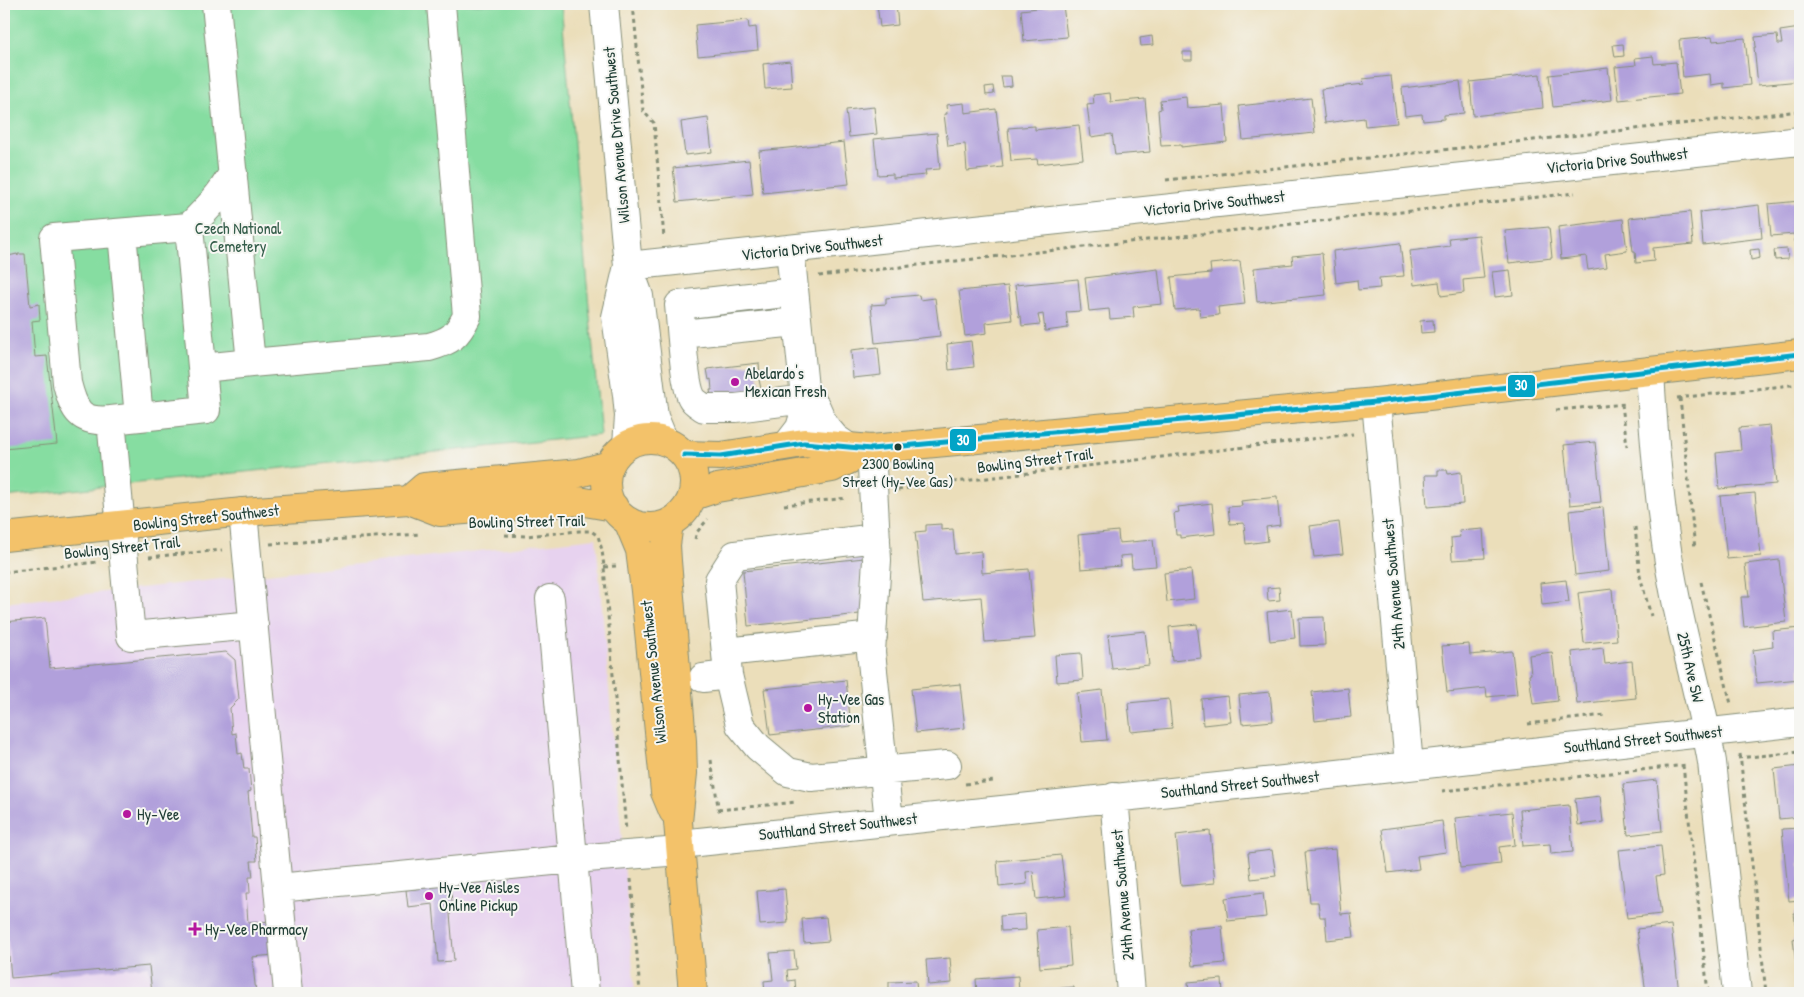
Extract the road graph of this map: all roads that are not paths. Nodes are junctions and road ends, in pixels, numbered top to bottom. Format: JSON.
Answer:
{"nodes":[{"id":1,"x":216,"y":4,"type":"edge"},
{"id":2,"x":441,"y":4,"type":"edge"},
{"id":3,"x":604,"y":4,"type":"edge"},
{"id":4,"x":1800,"y":141,"type":"edge"},
{"id":5,"x":232,"y":173,"type":"junction"},
{"id":6,"x":189,"y":227,"type":"junction"},
{"id":7,"x":122,"y":233,"type":"junction"},
{"id":8,"x":790,"y":249,"type":"junction"},
{"id":9,"x":628,"y":266,"type":"junction"},
{"id":10,"x":793,"y":285,"type":"junction"},
{"id":11,"x":797,"y":322,"type":"junction"},
{"id":12,"x":682,"y":334,"type":"junction"},
{"id":13,"x":1800,"y":354,"type":"edge"},
{"id":14,"x":251,"y":363,"type":"junction"},
{"id":15,"x":202,"y":368,"type":"junction"},
{"id":16,"x":1650,"y":371,"type":"junction"},
{"id":17,"x":804,"y":394,"type":"junction"},
{"id":18,"x":1376,"y":402,"type":"junction"},
{"id":19,"x":139,"y":417,"type":"junction"},
{"id":20,"x":111,"y":420,"type":"junction"},
{"id":21,"x":787,"y":445,"type":"junction"},
{"id":22,"x":674,"y":448,"type":"junction"},
{"id":23,"x":859,"y":448,"type":"junction"},
{"id":24,"x":618,"y":455,"type":"junction"},
{"id":25,"x":693,"y":496,"type":"junction"},
{"id":26,"x":409,"y":500,"type":"junction"},
{"id":27,"x":243,"y":512,"type":"junction"},
{"id":28,"x":621,"y":514,"type":"junction"},
{"id":29,"x":669,"y":523,"type":"junction"},
{"id":30,"x":121,"y":525,"type":"junction"},
{"id":31,"x":4,"y":538,"type":"edge"},
{"id":32,"x":876,"y":538,"type":"junction"},
{"id":33,"x":550,"y":599,"type":"dead end"},
{"id":34,"x":254,"y":624,"type":"junction"},
{"id":35,"x":873,"y":636,"type":"junction"},
{"id":36,"x":719,"y":668,"type":"junction"},
{"id":37,"x":1800,"y":722,"type":"edge"},
{"id":38,"x":1707,"y":732,"type":"junction"},
{"id":39,"x":947,"y":765,"type":"dead end"},
{"id":40,"x":1409,"y":766,"type":"junction"},
{"id":41,"x":884,"y":770,"type":"junction"},
{"id":42,"x":1114,"y":797,"type":"junction"},
{"id":43,"x":889,"y":821,"type":"junction"},
{"id":44,"x":680,"y":839,"type":"junction"},
{"id":45,"x":573,"y":858,"type":"junction"},
{"id":46,"x":278,"y":888,"type":"junction"},
{"id":47,"x":288,"y":993,"type":"edge"},
{"id":48,"x":585,"y":993,"type":"edge"},
{"id":49,"x":693,"y":993,"type":"edge"},
{"id":50,"x":1131,"y":993,"type":"edge"},
{"id":51,"x":1737,"y":993,"type":"edge"}],
"edges":[{"from":1,"to":5,"type":"street"},
{"from":2,"to":14,"type":"street"},
{"from":3,"to":9,"type":"street","name":"Wilson Avenue Drive Southwest"},
{"from":4,"to":8,"type":"street","name":"Victoria Drive Southwest"},
{"from":5,"to":6,"type":"street"},
{"from":5,"to":14,"type":"street"},
{"from":6,"to":7,"type":"street"},
{"from":6,"to":15,"type":"street"},
{"from":7,"to":19,"type":"street"},
{"from":7,"to":20,"type":"street"},
{"from":8,"to":9,"type":"street","name":"Victoria Drive Southwest"},
{"from":8,"to":10,"type":"street"},
{"from":9,"to":22,"type":"street","name":"Wilson Avenue Drive Southwest"},
{"from":9,"to":24,"type":"street","name":"Wilson Avenue Drive Southwest"},
{"from":10,"to":11,"type":"street"},
{"from":10,"to":12,"type":"street"},
{"from":11,"to":12,"type":"street"},
{"from":11,"to":17,"type":"street"},
{"from":12,"to":17,"type":"street"},
{"from":13,"to":16,"type":"main road"},
{"from":14,"to":15,"type":"street"},
{"from":15,"to":19,"type":"street"},
{"from":16,"to":18,"type":"main road"},
{"from":16,"to":38,"type":"street","name":"25th Ave SW"},
{"from":17,"to":21,"type":"street"},
{"from":17,"to":23,"type":"street"},
{"from":18,"to":23,"type":"main road"},
{"from":18,"to":40,"type":"street","name":"24th Avenue Southwest"},
{"from":19,"to":20,"type":"street"},
{"from":20,"to":30,"type":"street"},
{"from":21,"to":22,"type":"main road"},
{"from":21,"to":23,"type":"main road"},
{"from":22,"to":24,"type":"main road"},
{"from":22,"to":25,"type":"main road"},
{"from":23,"to":25,"type":"main road"},
{"from":23,"to":32,"type":"street"},
{"from":24,"to":26,"type":"main road","name":"Bowling Street Southwest"},
{"from":24,"to":28,"type":"main road"},
{"from":25,"to":29,"type":"main road"},
{"from":26,"to":27,"type":"main road","name":"Bowling Street Southwest"},
{"from":26,"to":28,"type":"main road","name":"Bowling Street Southwest"},
{"from":27,"to":30,"type":"main road","name":"Bowling Street Southwest"},
{"from":27,"to":34,"type":"street"},
{"from":28,"to":29,"type":"main road"},
{"from":28,"to":44,"type":"main road","name":"Wilson Avenue Southwest"},
{"from":29,"to":44,"type":"main road","name":"Wilson Avenue Southwest"},
{"from":30,"to":31,"type":"main road","name":"Bowling Street Southwest"},
{"from":30,"to":34,"type":"street"},
{"from":32,"to":35,"type":"street"},
{"from":32,"to":36,"type":"street"},
{"from":33,"to":45,"type":"street"},
{"from":34,"to":46,"type":"street"},
{"from":35,"to":36,"type":"street"},
{"from":35,"to":41,"type":"street"},
{"from":36,"to":41,"type":"street"},
{"from":37,"to":38,"type":"street","name":"Southland Street Southwest"},
{"from":38,"to":40,"type":"street","name":"Southland Street Southwest"},
{"from":38,"to":51,"type":"street","name":"25th Ave SW"},
{"from":39,"to":41,"type":"street"},
{"from":40,"to":42,"type":"street","name":"Southland Street Southwest"},
{"from":41,"to":43,"type":"street"},
{"from":42,"to":43,"type":"street","name":"Southland Street Southwest"},
{"from":42,"to":50,"type":"street","name":"24th Avenue Southwest"},
{"from":43,"to":44,"type":"street","name":"Southland Street Southwest"},
{"from":44,"to":45,"type":"street","name":"Southland Street Southwest"},
{"from":44,"to":49,"type":"main road","name":"Wilson Avenue Southwest"},
{"from":45,"to":46,"type":"street","name":"Southland Street Southwest"},
{"from":45,"to":48,"type":"street"},
{"from":46,"to":47,"type":"street"}]}
